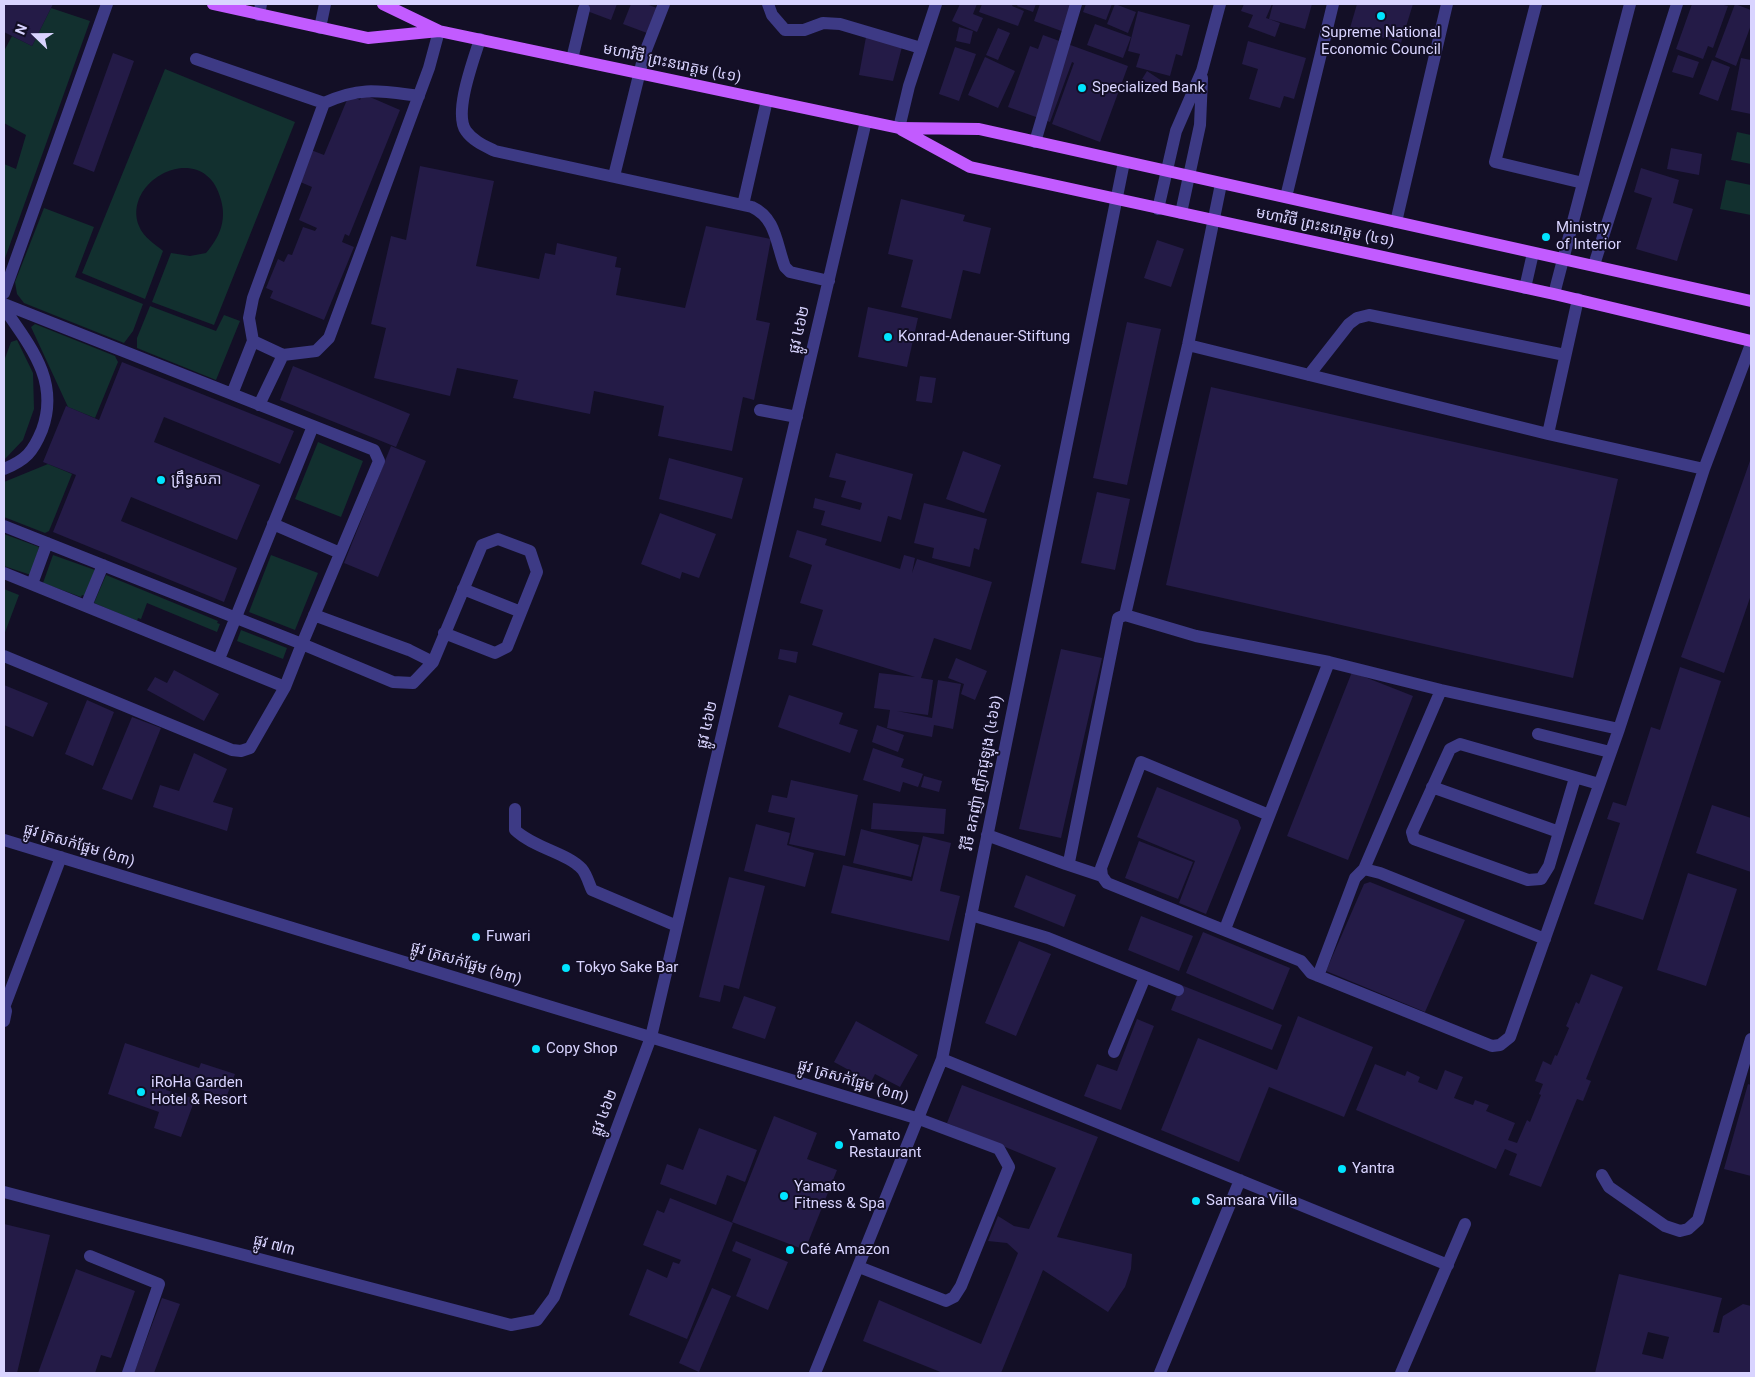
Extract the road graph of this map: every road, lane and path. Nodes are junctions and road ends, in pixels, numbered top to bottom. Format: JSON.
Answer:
{"nodes":[{"id":1,"x":107,"y":4,"type":"edge"},
{"id":2,"x":213,"y":4,"type":"edge"},
{"id":3,"x":325,"y":4,"type":"edge"},
{"id":4,"x":382,"y":4,"type":"edge"},
{"id":5,"x":664,"y":4,"type":"edge"},
{"id":6,"x":768,"y":4,"type":"edge"},
{"id":7,"x":936,"y":4,"type":"edge"},
{"id":8,"x":1076,"y":4,"type":"edge"},
{"id":9,"x":1220,"y":4,"type":"edge"},
{"id":10,"x":1333,"y":4,"type":"edge"},
{"id":11,"x":1447,"y":4,"type":"edge"},
{"id":12,"x":1536,"y":4,"type":"edge"},
{"id":13,"x":1630,"y":4,"type":"edge"},
{"id":14,"x":1677,"y":4,"type":"edge"},
{"id":15,"x":260,"y":9,"type":"edge"},
{"id":16,"x":584,"y":10,"type":"dead end"},
{"id":17,"x":320,"y":28,"type":"junction"},
{"id":18,"x":439,"y":31,"type":"junction"},
{"id":19,"x":480,"y":39,"type":"junction"},
{"id":20,"x":921,"y":48,"type":"junction"},
{"id":21,"x":196,"y":59,"type":"dead end"},
{"id":22,"x":572,"y":59,"type":"junction"},
{"id":23,"x":1202,"y":72,"type":"junction"},
{"id":24,"x":639,"y":73,"type":"junction"},
{"id":25,"x":419,"y":96,"type":"junction"},
{"id":26,"x":767,"y":100,"type":"junction"},
{"id":27,"x":324,"y":103,"type":"junction"},
{"id":28,"x":866,"y":121,"type":"junction"},
{"id":29,"x":899,"y":128,"type":"junction"},
{"id":30,"x":1035,"y":142,"type":"junction"},
{"id":31,"x":1124,"y":162,"type":"junction"},
{"id":32,"x":1167,"y":172,"type":"junction"},
{"id":33,"x":614,"y":176,"type":"junction"},
{"id":34,"x":1189,"y":177,"type":"junction"},
{"id":35,"x":1583,"y":183,"type":"junction"},
{"id":36,"x":1220,"y":184,"type":"junction"},
{"id":37,"x":1286,"y":197,"type":"junction"},
{"id":38,"x":1116,"y":199,"type":"junction"},
{"id":39,"x":743,"y":205,"type":"junction"},
{"id":40,"x":1158,"y":208,"type":"junction"},
{"id":41,"x":1181,"y":213,"type":"junction"},
{"id":42,"x":1212,"y":220,"type":"junction"},
{"id":43,"x":1396,"y":222,"type":"junction"},
{"id":44,"x":1533,"y":253,"type":"junction"},
{"id":45,"x":1562,"y":259,"type":"junction"},
{"id":46,"x":1594,"y":265,"type":"junction"},
{"id":47,"x":829,"y":281,"type":"junction"},
{"id":48,"x":1525,"y":288,"type":"junction"},
{"id":49,"x":4,"y":293,"type":"edge"},
{"id":50,"x":1554,"y":294,"type":"junction"},
{"id":51,"x":1578,"y":300,"type":"junction"},
{"id":52,"x":1751,"y":301,"type":"edge"},
{"id":53,"x":4,"y":306,"type":"edge"},
{"id":54,"x":253,"y":341,"type":"junction"},
{"id":55,"x":1751,"y":342,"type":"edge"},
{"id":56,"x":1188,"y":345,"type":"junction"},
{"id":57,"x":283,"y":355,"type":"junction"},
{"id":58,"x":1565,"y":355,"type":"junction"},
{"id":59,"x":1309,"y":375,"type":"junction"},
{"id":60,"x":232,"y":394,"type":"junction"},
{"id":61,"x":259,"y":405,"type":"junction"},
{"id":62,"x":760,"y":410,"type":"dead end"},
{"id":63,"x":797,"y":417,"type":"junction"},
{"id":64,"x":313,"y":426,"type":"junction"},
{"id":65,"x":1548,"y":434,"type":"junction"},
{"id":66,"x":4,"y":469,"type":"edge"},
{"id":67,"x":1704,"y":469,"type":"junction"},
{"id":68,"x":274,"y":524,"type":"junction"},
{"id":69,"x":4,"y":526,"type":"edge"},
{"id":70,"x":48,"y":543,"type":"junction"},
{"id":71,"x":340,"y":553,"type":"junction"},
{"id":72,"x":103,"y":565,"type":"junction"},
{"id":73,"x":4,"y":573,"type":"edge"},
{"id":74,"x":32,"y":584,"type":"junction"},
{"id":75,"x":463,"y":589,"type":"junction"},
{"id":76,"x":86,"y":606,"type":"junction"},
{"id":77,"x":521,"y":612,"type":"junction"},
{"id":78,"x":314,"y":615,"type":"junction"},
{"id":79,"x":1125,"y":615,"type":"junction"},
{"id":80,"x":236,"y":618,"type":"junction"},
{"id":81,"x":444,"y":632,"type":"junction"},
{"id":82,"x":302,"y":644,"type":"junction"},
{"id":83,"x":4,"y":656,"type":"edge"},
{"id":84,"x":219,"y":659,"type":"junction"},
{"id":85,"x":432,"y":662,"type":"junction"},
{"id":86,"x":1329,"y":662,"type":"junction"},
{"id":87,"x":285,"y":687,"type":"junction"},
{"id":88,"x":1441,"y":690,"type":"junction"},
{"id":89,"x":1619,"y":729,"type":"junction"},
{"id":90,"x":1538,"y":734,"type":"dead end"},
{"id":91,"x":1610,"y":752,"type":"junction"},
{"id":92,"x":1575,"y":778,"type":"junction"},
{"id":93,"x":1599,"y":784,"type":"junction"},
{"id":94,"x":1432,"y":787,"type":"junction"},
{"id":95,"x":515,"y":809,"type":"dead end"},
{"id":96,"x":1269,"y":815,"type":"junction"},
{"id":97,"x":1559,"y":832,"type":"junction"},
{"id":98,"x":987,"y":835,"type":"junction"},
{"id":99,"x":4,"y":840,"type":"edge"},
{"id":100,"x":61,"y":857,"type":"junction"},
{"id":101,"x":1066,"y":864,"type":"junction"},
{"id":102,"x":1364,"y":869,"type":"junction"},
{"id":103,"x":1102,"y":876,"type":"junction"},
{"id":104,"x":971,"y":915,"type":"junction"},
{"id":105,"x":677,"y":926,"type":"junction"},
{"id":106,"x":1225,"y":929,"type":"junction"},
{"id":107,"x":1545,"y":939,"type":"junction"},
{"id":108,"x":1145,"y":976,"type":"junction"},
{"id":109,"x":1318,"y":976,"type":"junction"},
{"id":110,"x":1178,"y":990,"type":"dead end"},
{"id":111,"x":4,"y":1005,"type":"edge"},
{"id":112,"x":4,"y":1021,"type":"edge"},
{"id":113,"x":651,"y":1037,"type":"junction"},
{"id":114,"x":1751,"y":1038,"type":"edge"},
{"id":115,"x":1114,"y":1052,"type":"dead end"},
{"id":116,"x":942,"y":1059,"type":"junction"},
{"id":117,"x":1748,"y":1067,"type":"edge"},
{"id":118,"x":919,"y":1119,"type":"junction"},
{"id":119,"x":1602,"y":1175,"type":"dead end"},
{"id":120,"x":1240,"y":1180,"type":"junction"},
{"id":121,"x":4,"y":1192,"type":"edge"},
{"id":122,"x":1465,"y":1224,"type":"dead end"},
{"id":123,"x":90,"y":1256,"type":"dead end"},
{"id":124,"x":1448,"y":1265,"type":"junction"},
{"id":125,"x":859,"y":1267,"type":"junction"},
{"id":126,"x":537,"y":1320,"type":"joint"},
{"id":127,"x":128,"y":1373,"type":"edge"},
{"id":128,"x":816,"y":1373,"type":"edge"},
{"id":129,"x":1160,"y":1373,"type":"edge"},
{"id":130,"x":1401,"y":1373,"type":"edge"}],
"edges":[{"from":1,"to":49,"type":"street"},
{"from":2,"to":15,"type":"main road","name":"មហាវិថី ព្រះនរោត្តម (៤១)"},
{"from":3,"to":17,"type":"street"},
{"from":4,"to":18,"type":"main road","name":"មហាវិថី ព្រះនរោត្តម (៤១)"},
{"from":5,"to":24,"type":"street"},
{"from":6,"to":20,"type":"street"},
{"from":7,"to":20,"type":"street"},
{"from":8,"to":30,"type":"street"},
{"from":9,"to":23,"type":"street"},
{"from":10,"to":37,"type":"street"},
{"from":11,"to":43,"type":"street"},
{"from":12,"to":35,"type":"street"},
{"from":13,"to":35,"type":"street"},
{"from":14,"to":46,"type":"street"},
{"from":15,"to":17,"type":"main road","name":"មហាវិថី ព្រះនរោត្តម (៤១)"},
{"from":16,"to":22,"type":"street"},
{"from":17,"to":18,"type":"main road","name":"មហាវិថី ព្រះនរោត្តម (៤១)"},
{"from":18,"to":19,"type":"main road","name":"មហាវិថី ព្រះនរោត្តម (៤១)"},
{"from":18,"to":25,"type":"street"},
{"from":19,"to":22,"type":"main road","name":"មហាវិថី ព្រះនរោត្តម (៤១)"},
{"from":19,"to":33,"type":"street"},
{"from":20,"to":29,"type":"street"},
{"from":21,"to":27,"type":"street"},
{"from":22,"to":24,"type":"main road","name":"មហាវិថី ព្រះនរោត្តម (៤១)"},
{"from":23,"to":32,"type":"street"},
{"from":23,"to":34,"type":"street"},
{"from":24,"to":26,"type":"main road","name":"មហាវិថី ព្រះនរោត្តម (៤១)"},
{"from":24,"to":33,"type":"street"},
{"from":25,"to":27,"type":"street"},
{"from":25,"to":57,"type":"street"},
{"from":26,"to":28,"type":"main road","name":"មហាវិថី ព្រះនរោត្តម (៤១)"},
{"from":26,"to":39,"type":"street"},
{"from":27,"to":54,"type":"street"},
{"from":28,"to":29,"type":"main road","name":"មហាវិថី ព្រះនរោត្តម (៤១)"},
{"from":28,"to":47,"type":"street","name":"ផ្លូវ ៤៦២"},
{"from":29,"to":30,"type":"main road","name":"មហាវិថី ព្រះនរោត្តម (៤១)"},
{"from":29,"to":38,"type":"main road","name":"មហាវិថី ព្រះនរោត្តម (៤១)"},
{"from":30,"to":31,"type":"main road","name":"មហាវិថី ព្រះនរោត្តម (៤១)"},
{"from":31,"to":32,"type":"main road","name":"មហាវិថី ព្រះនរោត្តម (៤១)"},
{"from":31,"to":38,"type":"street","name":"វិថី ឧកញ៉ា ញឹកជូឡុង (៤៦៦)"},
{"from":32,"to":34,"type":"main road","name":"មហាវិថី ព្រះនរោត្តម (៤១)"},
{"from":32,"to":40,"type":"street"},
{"from":33,"to":39,"type":"street"},
{"from":34,"to":36,"type":"main road","name":"មហាវិថី ព្រះនរោត្តម (៤១)"},
{"from":34,"to":41,"type":"street"},
{"from":35,"to":45,"type":"street"},
{"from":36,"to":37,"type":"main road","name":"មហាវិថី ព្រះនរោត្តម (៤១)"},
{"from":36,"to":42,"type":"street"},
{"from":37,"to":43,"type":"main road","name":"មហាវិថី ព្រះនរោត្តម (៤១)"},
{"from":38,"to":40,"type":"main road","name":"មហាវិថី ព្រះនរោត្តម (៤១)"},
{"from":38,"to":98,"type":"street","name":"វិថី ឧកញ៉ា ញឹកជូឡុង (៤៦៦)"},
{"from":39,"to":47,"type":"street"},
{"from":40,"to":41,"type":"main road","name":"មហាវិថី ព្រះនរោត្តម (៤១)"},
{"from":41,"to":42,"type":"main road","name":"មហាវិថី ព្រះនរោត្តម (៤១)"},
{"from":42,"to":48,"type":"main road","name":"មហាវិថី ព្រះនរោត្តម (៤១)"},
{"from":42,"to":56,"type":"street"},
{"from":43,"to":44,"type":"main road","name":"មហាវិថី ព្រះនរោត្តម (៤១)"},
{"from":44,"to":45,"type":"main road","name":"មហាវិថី ព្រះនរោត្តម (៤១)"},
{"from":44,"to":48,"type":"street"},
{"from":45,"to":46,"type":"main road","name":"មហាវិថី ព្រះនរោត្តម (៤១)"},
{"from":45,"to":50,"type":"street"},
{"from":46,"to":52,"type":"main road","name":"មហាវិថី ព្រះនរោត្តម (៤១)"},
{"from":47,"to":63,"type":"street","name":"ផ្លូវ ៤៦២"},
{"from":48,"to":50,"type":"main road","name":"មហាវិថី ព្រះនរោត្តម (៤១)"},
{"from":50,"to":51,"type":"main road","name":"មហាវិថី ព្រះនរោត្តម (៤១)"},
{"from":51,"to":55,"type":"main road","name":"មហាវិថី ព្រះនរោត្តម (៤១)"},
{"from":51,"to":58,"type":"street"},
{"from":53,"to":60,"type":"street"},
{"from":53,"to":66,"type":"street"},
{"from":54,"to":57,"type":"street"},
{"from":54,"to":60,"type":"street"},
{"from":55,"to":67,"type":"street"},
{"from":56,"to":59,"type":"street"},
{"from":56,"to":79,"type":"street"},
{"from":57,"to":61,"type":"street"},
{"from":58,"to":59,"type":"street"},
{"from":58,"to":65,"type":"street"},
{"from":59,"to":65,"type":"street"},
{"from":60,"to":61,"type":"street"},
{"from":61,"to":64,"type":"street"},
{"from":62,"to":63,"type":"street"},
{"from":63,"to":105,"type":"street","name":"ផ្លូវ ៤៦២"},
{"from":64,"to":68,"type":"street"},
{"from":64,"to":71,"type":"street"},
{"from":65,"to":67,"type":"street"},
{"from":67,"to":89,"type":"street"},
{"from":68,"to":71,"type":"street"},
{"from":68,"to":80,"type":"street"},
{"from":69,"to":70,"type":"street"},
{"from":70,"to":72,"type":"street"},
{"from":70,"to":74,"type":"street"},
{"from":71,"to":78,"type":"street"},
{"from":72,"to":76,"type":"street"},
{"from":72,"to":80,"type":"street"},
{"from":73,"to":74,"type":"street"},
{"from":74,"to":76,"type":"street"},
{"from":75,"to":77,"type":"street"},
{"from":75,"to":77,"type":"street"},
{"from":75,"to":81,"type":"street"},
{"from":76,"to":84,"type":"street"},
{"from":77,"to":81,"type":"street"},
{"from":78,"to":82,"type":"street"},
{"from":78,"to":85,"type":"street"},
{"from":79,"to":86,"type":"street"},
{"from":79,"to":101,"type":"street"},
{"from":80,"to":82,"type":"street"},
{"from":80,"to":84,"type":"street"},
{"from":81,"to":85,"type":"street"},
{"from":82,"to":85,"type":"street"},
{"from":82,"to":87,"type":"street"},
{"from":83,"to":87,"type":"street"},
{"from":84,"to":87,"type":"street"},
{"from":86,"to":88,"type":"street"},
{"from":86,"to":96,"type":"street"},
{"from":88,"to":89,"type":"street"},
{"from":88,"to":102,"type":"street"},
{"from":89,"to":91,"type":"street"},
{"from":90,"to":91,"type":"street"},
{"from":91,"to":93,"type":"street"},
{"from":92,"to":93,"type":"street"},
{"from":92,"to":94,"type":"street"},
{"from":92,"to":97,"type":"street"},
{"from":93,"to":107,"type":"street"},
{"from":94,"to":97,"type":"street"},
{"from":94,"to":97,"type":"street"},
{"from":95,"to":105,"type":"street"},
{"from":96,"to":103,"type":"street"},
{"from":96,"to":106,"type":"street"},
{"from":98,"to":101,"type":"street"},
{"from":98,"to":104,"type":"street","name":"វិថី ឧកញ៉ា ញឹកជូឡុង (៤៦៦)"},
{"from":99,"to":100,"type":"street","name":"ផ្លូវ ត្រសក់ផ្អែម (៦៣)"},
{"from":100,"to":111,"type":"street"},
{"from":100,"to":113,"type":"street","name":"ផ្លូវ ត្រសក់ផ្អែម (៦៣)"},
{"from":101,"to":103,"type":"street"},
{"from":102,"to":107,"type":"street"},
{"from":102,"to":109,"type":"street"},
{"from":103,"to":106,"type":"street"},
{"from":104,"to":108,"type":"street"},
{"from":104,"to":116,"type":"street","name":"វិថី ឧកញ៉ា ញឹកជូឡុង (៤៦៦)"},
{"from":105,"to":113,"type":"street","name":"ផ្លូវ ៤៦២"},
{"from":106,"to":109,"type":"street"},
{"from":107,"to":109,"type":"street"},
{"from":108,"to":110,"type":"street"},
{"from":108,"to":115,"type":"street"},
{"from":111,"to":112,"type":"street"},
{"from":113,"to":118,"type":"street","name":"ផ្លូវ ត្រសក់ផ្អែម (៦៣)"},
{"from":113,"to":126,"type":"street","name":"ផ្លូវ ៤៦២"},
{"from":114,"to":117,"type":"street"},
{"from":116,"to":118,"type":"street","name":"វិថី ឧកញ៉ា ញឹកជូឡុង (៤៦៦)"},
{"from":116,"to":120,"type":"street"},
{"from":117,"to":119,"type":"street"},
{"from":118,"to":125,"type":"street","name":"វិថី ឧកញ៉ា ញឹកជូឡុង (៤៦៦)"},
{"from":118,"to":125,"type":"street","name":"ផ្លូវ ត្រសក់ផ្អែម (៦៣)"},
{"from":120,"to":124,"type":"street"},
{"from":120,"to":129,"type":"street"},
{"from":121,"to":126,"type":"street","name":"ផ្លូវ ៧៣"},
{"from":122,"to":124,"type":"street"},
{"from":123,"to":127,"type":"street"},
{"from":124,"to":130,"type":"street"},
{"from":125,"to":128,"type":"street","name":"វិថី ឧកញ៉ា ញឹកជូឡុង (៤៦៦)"}]}
